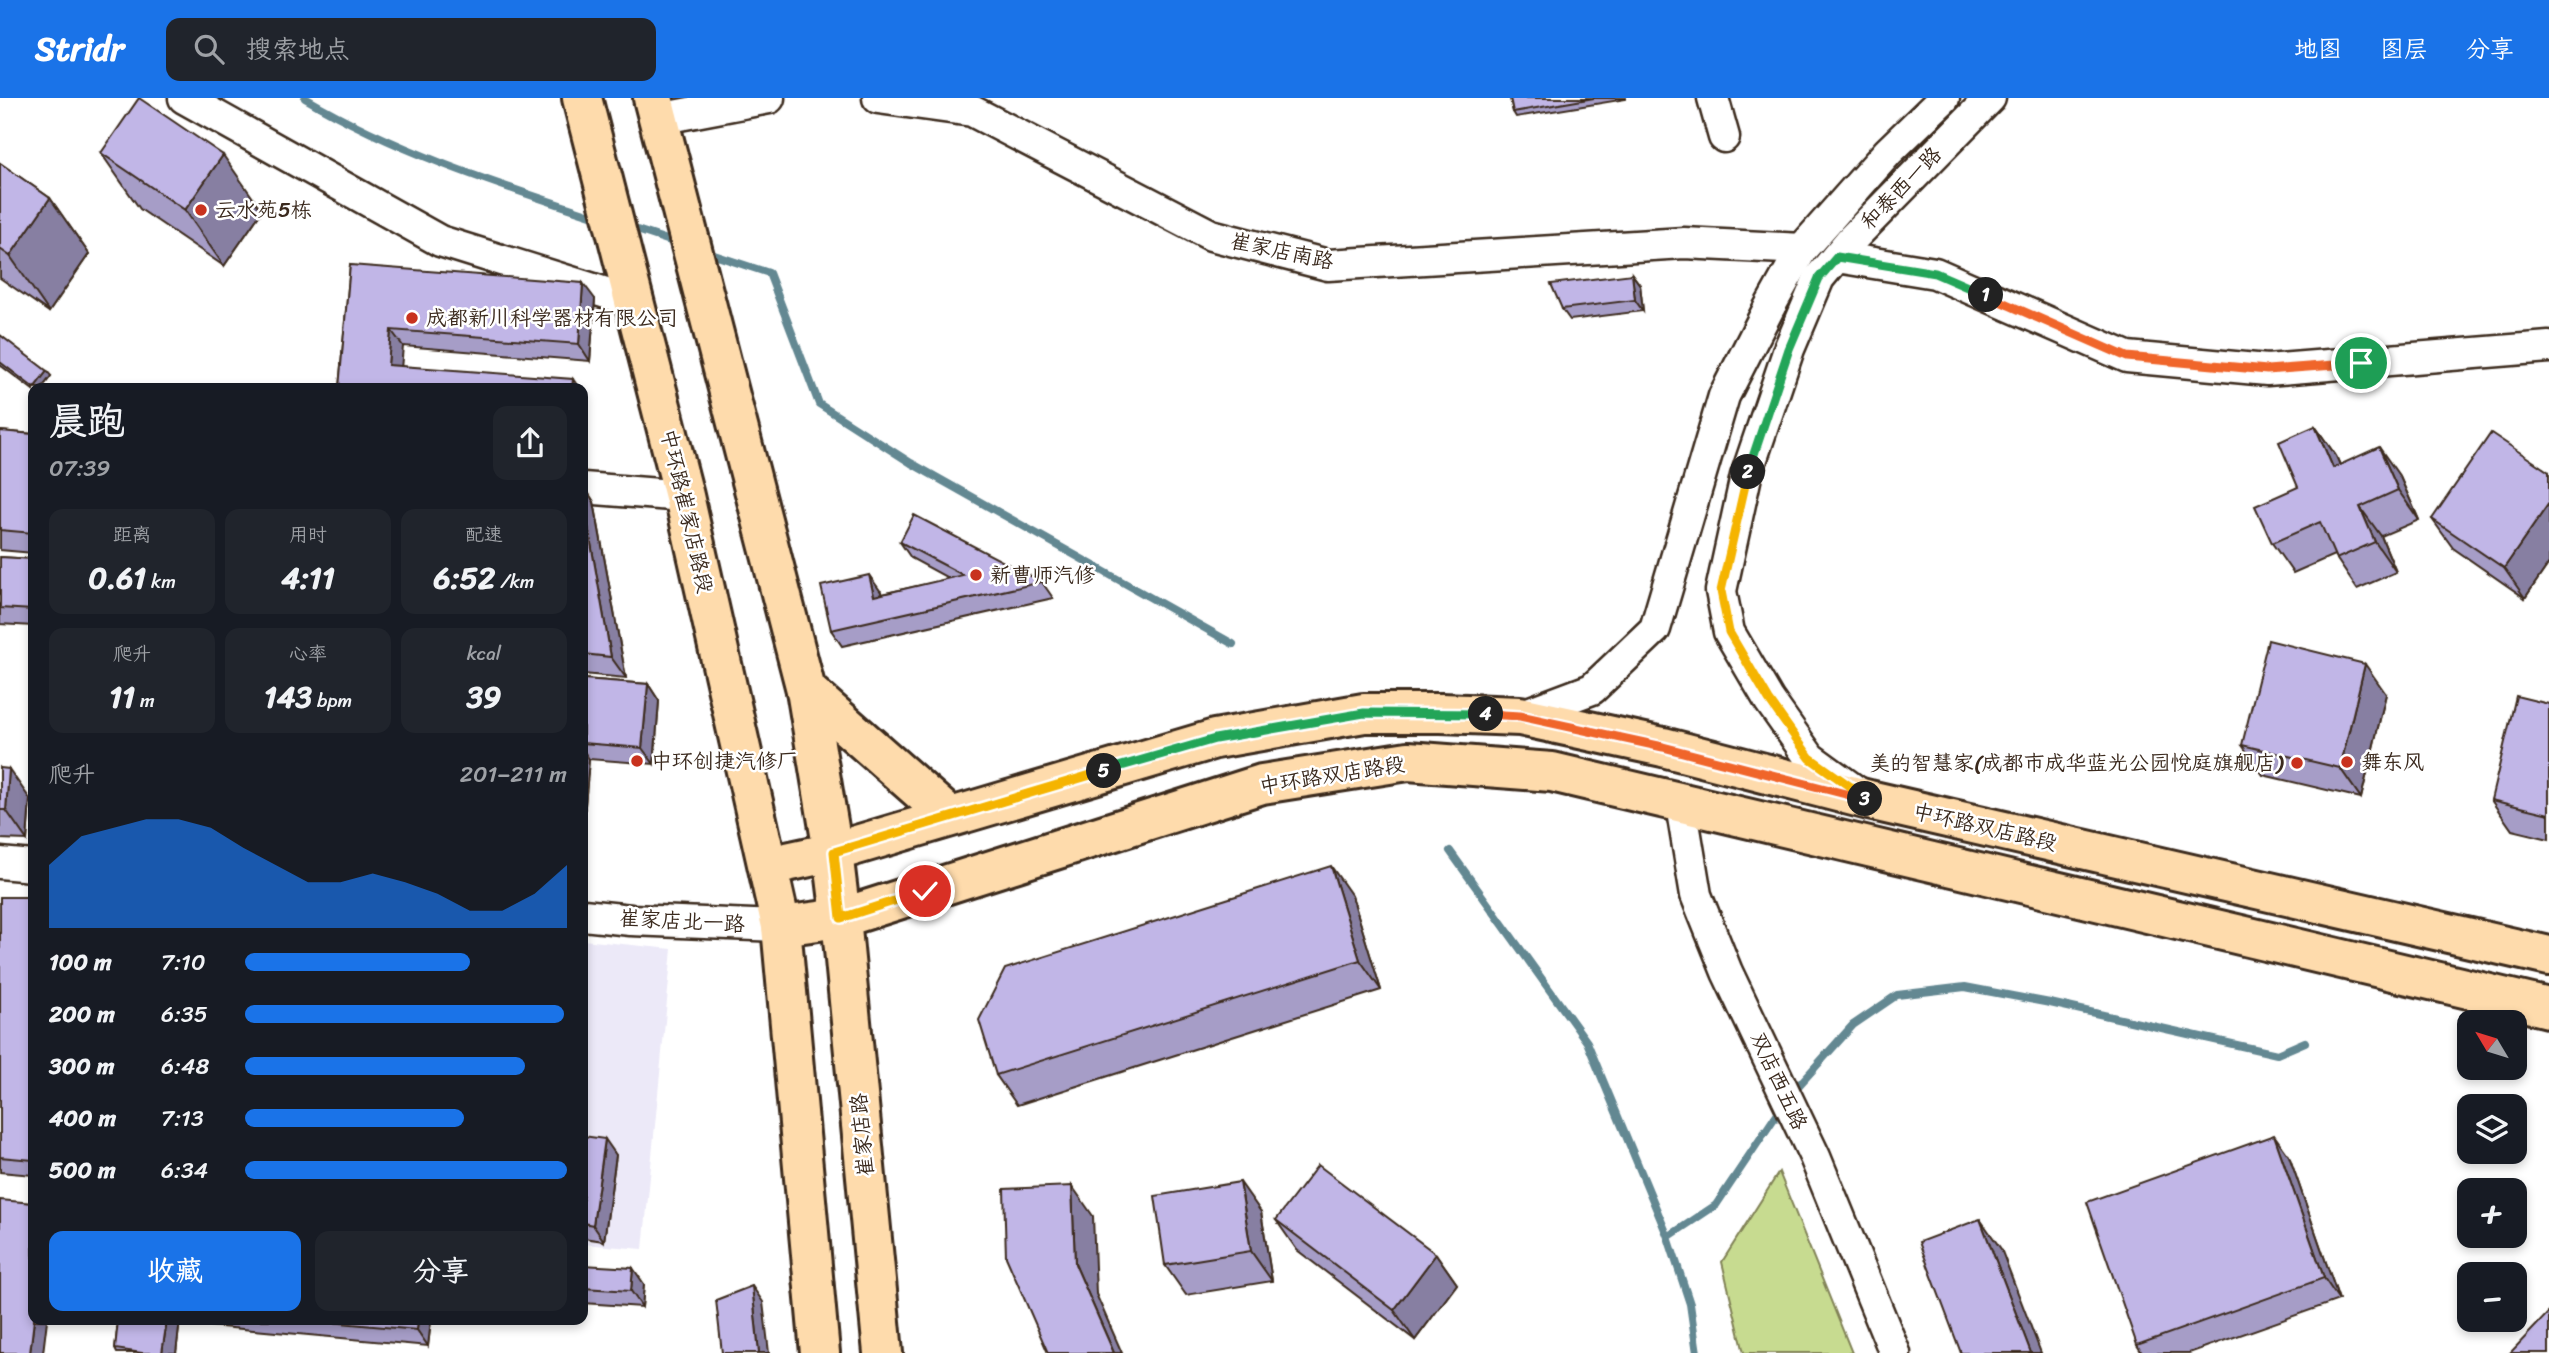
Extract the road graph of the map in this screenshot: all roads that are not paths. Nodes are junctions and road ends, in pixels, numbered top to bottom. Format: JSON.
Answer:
{"nodes":[{"id":1,"x":184,"y":98,"type":"edge"},
{"id":2,"x":582,"y":98,"type":"edge"},
{"id":3,"x":769,"y":98,"type":"edge"},
{"id":4,"x":878,"y":98,"type":"edge"},
{"id":5,"x":1713,"y":98,"type":"edge"},
{"id":6,"x":1944,"y":98,"type":"edge"},
{"id":7,"x":1990,"y":98,"type":"edge"},
{"id":8,"x":655,"y":108,"type":"edge"},
{"id":9,"x":1724,"y":137,"type":"dead end"},
{"id":10,"x":1801,"y":248,"type":"junction"},
{"id":11,"x":1837,"y":257,"type":"junction"},
{"id":12,"x":632,"y":292,"type":"junction"},
{"id":13,"x":2549,"y":347,"type":"edge"},
{"id":14,"x":588,"y":488,"type":"edge"},
{"id":15,"x":684,"y":496,"type":"junction"},
{"id":16,"x":806,"y":690,"type":"junction"},
{"id":17,"x":1520,"y":716,"type":"junction"},
{"id":18,"x":1869,"y":800,"type":"junction"},
{"id":19,"x":1681,"y":805,"type":"junction"},
{"id":20,"x":949,"y":816,"type":"junction"},
{"id":21,"x":834,"y":852,"type":"junction"},
{"id":22,"x":0,"y":863,"type":"edge"},
{"id":23,"x":28,"y":866,"type":"edge"},
{"id":24,"x":768,"y":866,"type":"junction"},
{"id":25,"x":588,"y":916,"type":"edge"},
{"id":26,"x":841,"y":918,"type":"junction"},
{"id":27,"x":781,"y":926,"type":"junction"},
{"id":28,"x":2549,"y":956,"type":"edge"},
{"id":29,"x":2549,"y":1008,"type":"edge"},
{"id":30,"x":820,"y":1353,"type":"edge"},
{"id":31,"x":883,"y":1353,"type":"edge"},
{"id":32,"x":1895,"y":1353,"type":"edge"}],
"edges":[{"from":1,"to":12,"type":"street"},
{"from":2,"to":12,"type":"main road","name":"中环路崔家店路段"},
{"from":3,"to":8,"type":"street"},
{"from":4,"to":10,"type":"street","name":"崔家店南路"},
{"from":5,"to":9,"type":"street"},
{"from":6,"to":10,"type":"street","name":"和泰西一路"},
{"from":7,"to":11,"type":"street","name":"和泰西一路"},
{"from":8,"to":16,"type":"main road"},
{"from":10,"to":17,"type":"street","name":"和泰西一路"},
{"from":11,"to":13,"type":"street"},
{"from":11,"to":18,"type":"street","name":"和泰西一路"},
{"from":12,"to":15,"type":"main road","name":"中环路崔家店路段"},
{"from":14,"to":15,"type":"street"},
{"from":15,"to":24,"type":"main road","name":"中环路崔家店路段"},
{"from":16,"to":20,"type":"main road"},
{"from":16,"to":21,"type":"main road"},
{"from":17,"to":18,"type":"main road","name":"中环路双店路段"},
{"from":17,"to":20,"type":"main road","name":"中环路双店路段"},
{"from":18,"to":28,"type":"main road","name":"中环路双店路段"},
{"from":19,"to":26,"type":"main road","name":"中环路双店路段"},
{"from":19,"to":29,"type":"main road","name":"中环路双店路段"},
{"from":19,"to":32,"type":"street","name":"双店西五路"},
{"from":20,"to":21,"type":"main road","name":"中环路双店路段"},
{"from":21,"to":24,"type":"main road","name":"中环路双店路段"},
{"from":21,"to":26,"type":"main road"},
{"from":22,"to":23,"type":"street"},
{"from":24,"to":27,"type":"main road","name":"中环路崔家店路段"},
{"from":25,"to":27,"type":"street","name":"崔家店北一路"},
{"from":26,"to":27,"type":"main road","name":"中环路双店路段"},
{"from":26,"to":31,"type":"main road","name":"崔家店路"},
{"from":27,"to":30,"type":"main road"}]}
